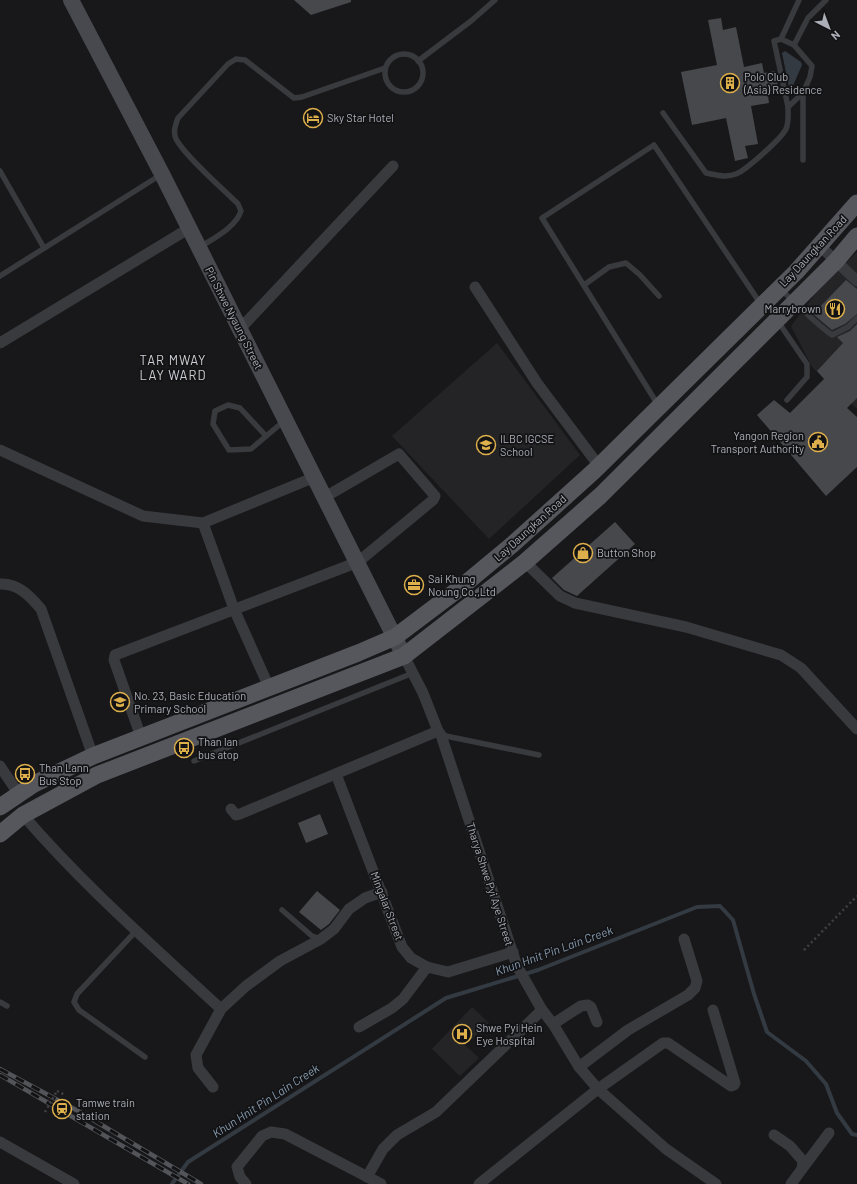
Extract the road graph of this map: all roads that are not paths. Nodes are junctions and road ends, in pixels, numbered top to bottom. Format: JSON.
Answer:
{"nodes":[{"id":1,"x":71,"y":0,"type":"edge"},
{"id":2,"x":495,"y":0,"type":"edge"},
{"id":3,"x":798,"y":0,"type":"edge"},
{"id":4,"x":826,"y":0,"type":"edge"},
{"id":5,"x":780,"y":39,"type":"junction"},
{"id":6,"x":794,"y":45,"type":"junction"},
{"id":7,"x":418,"y":61,"type":"junction"},
{"id":8,"x":385,"y":68,"type":"junction"},
{"id":9,"x":803,"y":93,"type":"junction"},
{"id":10,"x":788,"y":107,"type":"junction"},
{"id":11,"x":663,"y":113,"type":"dead end"},
{"id":12,"x":802,"y":160,"type":"dead end"},
{"id":13,"x":393,"y":166,"type":"dead end"},
{"id":14,"x":0,"y":172,"type":"edge"},
{"id":15,"x":162,"y":174,"type":"junction"},
{"id":16,"x":857,"y":203,"type":"edge"},
{"id":17,"x":188,"y":229,"type":"junction"},
{"id":18,"x":857,"y":236,"type":"edge"},
{"id":19,"x":820,"y":246,"type":"junction"},
{"id":20,"x":44,"y":248,"type":"junction"},
{"id":21,"x":198,"y":249,"type":"junction"},
{"id":22,"x":836,"y":261,"type":"junction"},
{"id":23,"x":796,"y":272,"type":"junction"},
{"id":24,"x":0,"y":276,"type":"edge"},
{"id":25,"x":857,"y":281,"type":"edge"},
{"id":26,"x":584,"y":285,"type":"junction"},
{"id":27,"x":810,"y":286,"type":"junction"},
{"id":28,"x":475,"y":287,"type":"dead end"},
{"id":29,"x":659,"y":296,"type":"dead end"},
{"id":30,"x":769,"y":298,"type":"junction"},
{"id":31,"x":795,"y":302,"type":"junction"},
{"id":32,"x":857,"y":318,"type":"edge"},
{"id":33,"x":777,"y":320,"type":"junction"},
{"id":34,"x":239,"y":330,"type":"junction"},
{"id":35,"x":0,"y":343,"type":"edge"},
{"id":36,"x":787,"y":400,"type":"dead end"},
{"id":37,"x":659,"y":407,"type":"junction"},
{"id":38,"x":285,"y":420,"type":"junction"},
{"id":39,"x":266,"y":436,"type":"junction"},
{"id":40,"x":0,"y":450,"type":"edge"},
{"id":41,"x":596,"y":468,"type":"junction"},
{"id":42,"x":315,"y":477,"type":"junction"},
{"id":43,"x":610,"y":487,"type":"junction"},
{"id":44,"x":325,"y":497,"type":"junction"},
{"id":45,"x":203,"y":523,"type":"junction"},
{"id":46,"x":358,"y":562,"type":"junction"},
{"id":47,"x":525,"y":562,"type":"junction"},
{"id":48,"x":0,"y":584,"type":"edge"},
{"id":49,"x":234,"y":609,"type":"junction"},
{"id":50,"x":395,"y":637,"type":"junction"},
{"id":51,"x":404,"y":656,"type":"junction"},
{"id":52,"x":413,"y":673,"type":"junction"},
{"id":53,"x":262,"y":690,"type":"junction"},
{"id":54,"x":262,"y":710,"type":"junction"},
{"id":55,"x":168,"y":728,"type":"junction"},
{"id":56,"x":857,"y":729,"type":"edge"},
{"id":57,"x":439,"y":733,"type":"junction"},
{"id":58,"x":141,"y":738,"type":"junction"},
{"id":59,"x":180,"y":743,"type":"junction"},
{"id":60,"x":539,"y":755,"type":"dead end"},
{"id":61,"x":93,"y":756,"type":"junction"},
{"id":62,"x":194,"y":761,"type":"dead end"},
{"id":63,"x":0,"y":766,"type":"edge"},
{"id":64,"x":336,"y":774,"type":"junction"},
{"id":65,"x":18,"y":793,"type":"junction"},
{"id":66,"x":0,"y":807,"type":"edge"},
{"id":67,"x":231,"y":809,"type":"dead end"},
{"id":68,"x":23,"y":815,"type":"junction"},
{"id":69,"x":0,"y":834,"type":"edge"},
{"id":70,"x":382,"y":892,"type":"junction"},
{"id":71,"x":282,"y":910,"type":"dead end"},
{"id":72,"x":136,"y":931,"type":"junction"},
{"id":73,"x":321,"y":939,"type":"junction"},
{"id":74,"x":684,"y":939,"type":"dead end"},
{"id":75,"x":513,"y":952,"type":"junction"},
{"id":76,"x":427,"y":967,"type":"junction"},
{"id":77,"x":0,"y":1002,"type":"edge"},
{"id":78,"x":6,"y":1006,"type":"dead end"},
{"id":79,"x":221,"y":1009,"type":"junction"},
{"id":80,"x":542,"y":1010,"type":"junction"},
{"id":81,"x":713,"y":1010,"type":"dead end"},
{"id":82,"x":597,"y":1022,"type":"dead end"},
{"id":83,"x":553,"y":1024,"type":"junction"},
{"id":84,"x":359,"y":1027,"type":"dead end"},
{"id":85,"x":145,"y":1057,"type":"dead end"},
{"id":86,"x":579,"y":1067,"type":"junction"},
{"id":87,"x":214,"y":1087,"type":"dead end"},
{"id":88,"x":598,"y":1089,"type":"junction"},
{"id":89,"x":829,"y":1133,"type":"dead end"},
{"id":90,"x":774,"y":1135,"type":"dead end"},
{"id":91,"x":0,"y":1142,"type":"edge"},
{"id":92,"x":802,"y":1169,"type":"junction"},
{"id":93,"x":367,"y":1177,"type":"junction"},
{"id":94,"x":74,"y":1184,"type":"edge"},
{"id":95,"x":246,"y":1184,"type":"edge"},
{"id":96,"x":381,"y":1184,"type":"edge"},
{"id":97,"x":479,"y":1184,"type":"edge"},
{"id":98,"x":716,"y":1184,"type":"edge"},
{"id":99,"x":792,"y":1184,"type":"edge"}],
"edges":[{"from":1,"to":15,"type":"street","name":"Pin Shwe Nyaung Street"},
{"from":2,"to":7,"type":"lane"},
{"from":3,"to":5,"type":"lane"},
{"from":4,"to":6,"type":"lane"},
{"from":5,"to":6,"type":"lane"},
{"from":5,"to":10,"type":"lane"},
{"from":6,"to":9,"type":"lane"},
{"from":7,"to":8,"type":"lane"},
{"from":7,"to":8,"type":"lane"},
{"from":8,"to":21,"type":"lane"},
{"from":9,"to":10,"type":"lane"},
{"from":9,"to":12,"type":"lane"},
{"from":10,"to":11,"type":"lane"},
{"from":13,"to":34,"type":"street"},
{"from":14,"to":20,"type":"lane"},
{"from":15,"to":17,"type":"street","name":"Pin Shwe Nyaung Street"},
{"from":15,"to":20,"type":"lane"},
{"from":16,"to":19,"type":"main road","name":"Lay Daungkan Road"},
{"from":17,"to":21,"type":"street","name":"Pin Shwe Nyaung Street"},
{"from":17,"to":35,"type":"street"},
{"from":18,"to":22,"type":"main road","name":"Lay Daungkan Road"},
{"from":19,"to":22,"type":"street"},
{"from":19,"to":23,"type":"main road","name":"Lay Daungkan Road"},
{"from":20,"to":24,"type":"lane"},
{"from":21,"to":34,"type":"street","name":"Pin Shwe Nyaung Street"},
{"from":22,"to":25,"type":"street"},
{"from":22,"to":27,"type":"main road","name":"Lay Daungkan Road"},
{"from":23,"to":27,"type":"main road"},
{"from":23,"to":30,"type":"main road","name":"Lay Daungkan Road"},
{"from":26,"to":29,"type":"lane"},
{"from":26,"to":30,"type":"lane"},
{"from":26,"to":37,"type":"lane"},
{"from":27,"to":31,"type":"main road","name":"Lay Daungkan Road"},
{"from":28,"to":41,"type":"street"},
{"from":30,"to":31,"type":"lane"},
{"from":30,"to":33,"type":"lane"},
{"from":30,"to":37,"type":"main road","name":"Lay Daungkan Road"},
{"from":31,"to":32,"type":"lane"},
{"from":31,"to":33,"type":"main road","name":"Lay Daungkan Road"},
{"from":33,"to":36,"type":"lane"},
{"from":33,"to":43,"type":"main road","name":"Lay Daungkan Road"},
{"from":34,"to":38,"type":"street","name":"Pin Shwe Nyaung Street"},
{"from":37,"to":41,"type":"main road","name":"Lay Daungkan Road"},
{"from":38,"to":39,"type":"lane"},
{"from":38,"to":42,"type":"street","name":"Pin Shwe Nyaung Street"},
{"from":39,"to":39,"type":"lane"},
{"from":40,"to":45,"type":"street"},
{"from":41,"to":43,"type":"main road"},
{"from":41,"to":50,"type":"main road","name":"Lay Daungkan Road"},
{"from":42,"to":44,"type":"street","name":"Pin Shwe Nyaung Street"},
{"from":42,"to":45,"type":"street"},
{"from":43,"to":47,"type":"main road","name":"Lay Daungkan Road"},
{"from":44,"to":46,"type":"street","name":"Pin Shwe Nyaung Street"},
{"from":44,"to":46,"type":"street"},
{"from":45,"to":49,"type":"street"},
{"from":46,"to":49,"type":"street"},
{"from":46,"to":50,"type":"street","name":"Pin Shwe Nyaung Street"},
{"from":47,"to":51,"type":"main road","name":"Lay Daungkan Road"},
{"from":47,"to":56,"type":"street"},
{"from":48,"to":61,"type":"street"},
{"from":49,"to":53,"type":"street"},
{"from":49,"to":58,"type":"street"},
{"from":50,"to":51,"type":"street","name":"Tharya Shwe Pyi Aye Street"},
{"from":50,"to":53,"type":"main road","name":"Lay Daungkan Road"},
{"from":51,"to":52,"type":"street","name":"Tharya Shwe Pyi Aye Street"},
{"from":51,"to":54,"type":"main road","name":"Lay Daungkan Road"},
{"from":52,"to":57,"type":"street","name":"Tharya Shwe Pyi Aye Street"},
{"from":52,"to":62,"type":"lane"},
{"from":53,"to":54,"type":"main road"},
{"from":53,"to":55,"type":"main road","name":"Lay Daungkan Road"},
{"from":54,"to":59,"type":"main road","name":"Lay Daungkan Road"},
{"from":55,"to":58,"type":"main road","name":"Lay Daungkan Road"},
{"from":55,"to":59,"type":"street"},
{"from":57,"to":60,"type":"lane"},
{"from":57,"to":64,"type":"street"},
{"from":57,"to":75,"type":"street","name":"Tharya Shwe Pyi Aye Street"},
{"from":58,"to":61,"type":"main road","name":"Lay Daungkan Road"},
{"from":59,"to":68,"type":"main road","name":"Lay Daungkan Road"},
{"from":61,"to":65,"type":"main road","name":"Lay Daungkan Road"},
{"from":63,"to":65,"type":"street"},
{"from":64,"to":67,"type":"street"},
{"from":64,"to":70,"type":"street","name":"Mingalar Street"},
{"from":65,"to":66,"type":"main road","name":"Lay Daungkan Road"},
{"from":68,"to":69,"type":"main road","name":"Lay Daungkan Road"},
{"from":68,"to":72,"type":"street"},
{"from":70,"to":73,"type":"street"},
{"from":70,"to":76,"type":"street","name":"Mingalar Street"},
{"from":71,"to":73,"type":"lane"},
{"from":72,"to":79,"type":"street"},
{"from":72,"to":85,"type":"lane"},
{"from":73,"to":79,"type":"street"},
{"from":74,"to":86,"type":"street"},
{"from":75,"to":76,"type":"street","name":"Mingalar Street"},
{"from":75,"to":80,"type":"street","name":"Tharya Shwe Pyi Aye Street"},
{"from":76,"to":84,"type":"street"},
{"from":77,"to":78,"type":"lane"},
{"from":79,"to":87,"type":"street"},
{"from":80,"to":83,"type":"street","name":"Tharya Shwe Pyi Aye Street"},
{"from":80,"to":93,"type":"street"},
{"from":81,"to":88,"type":"street"},
{"from":82,"to":83,"type":"street"},
{"from":83,"to":86,"type":"street","name":"Tharya Shwe Pyi Aye Street"},
{"from":86,"to":88,"type":"street","name":"Tharya Shwe Pyi Aye Street"},
{"from":88,"to":97,"type":"street"},
{"from":88,"to":98,"type":"street","name":"Tharya Shwe Pyi Aye Street"},
{"from":89,"to":92,"type":"street"},
{"from":90,"to":92,"type":"street"},
{"from":91,"to":94,"type":"street"},
{"from":92,"to":99,"type":"street"},
{"from":93,"to":95,"type":"street"},
{"from":93,"to":96,"type":"street"}]}
